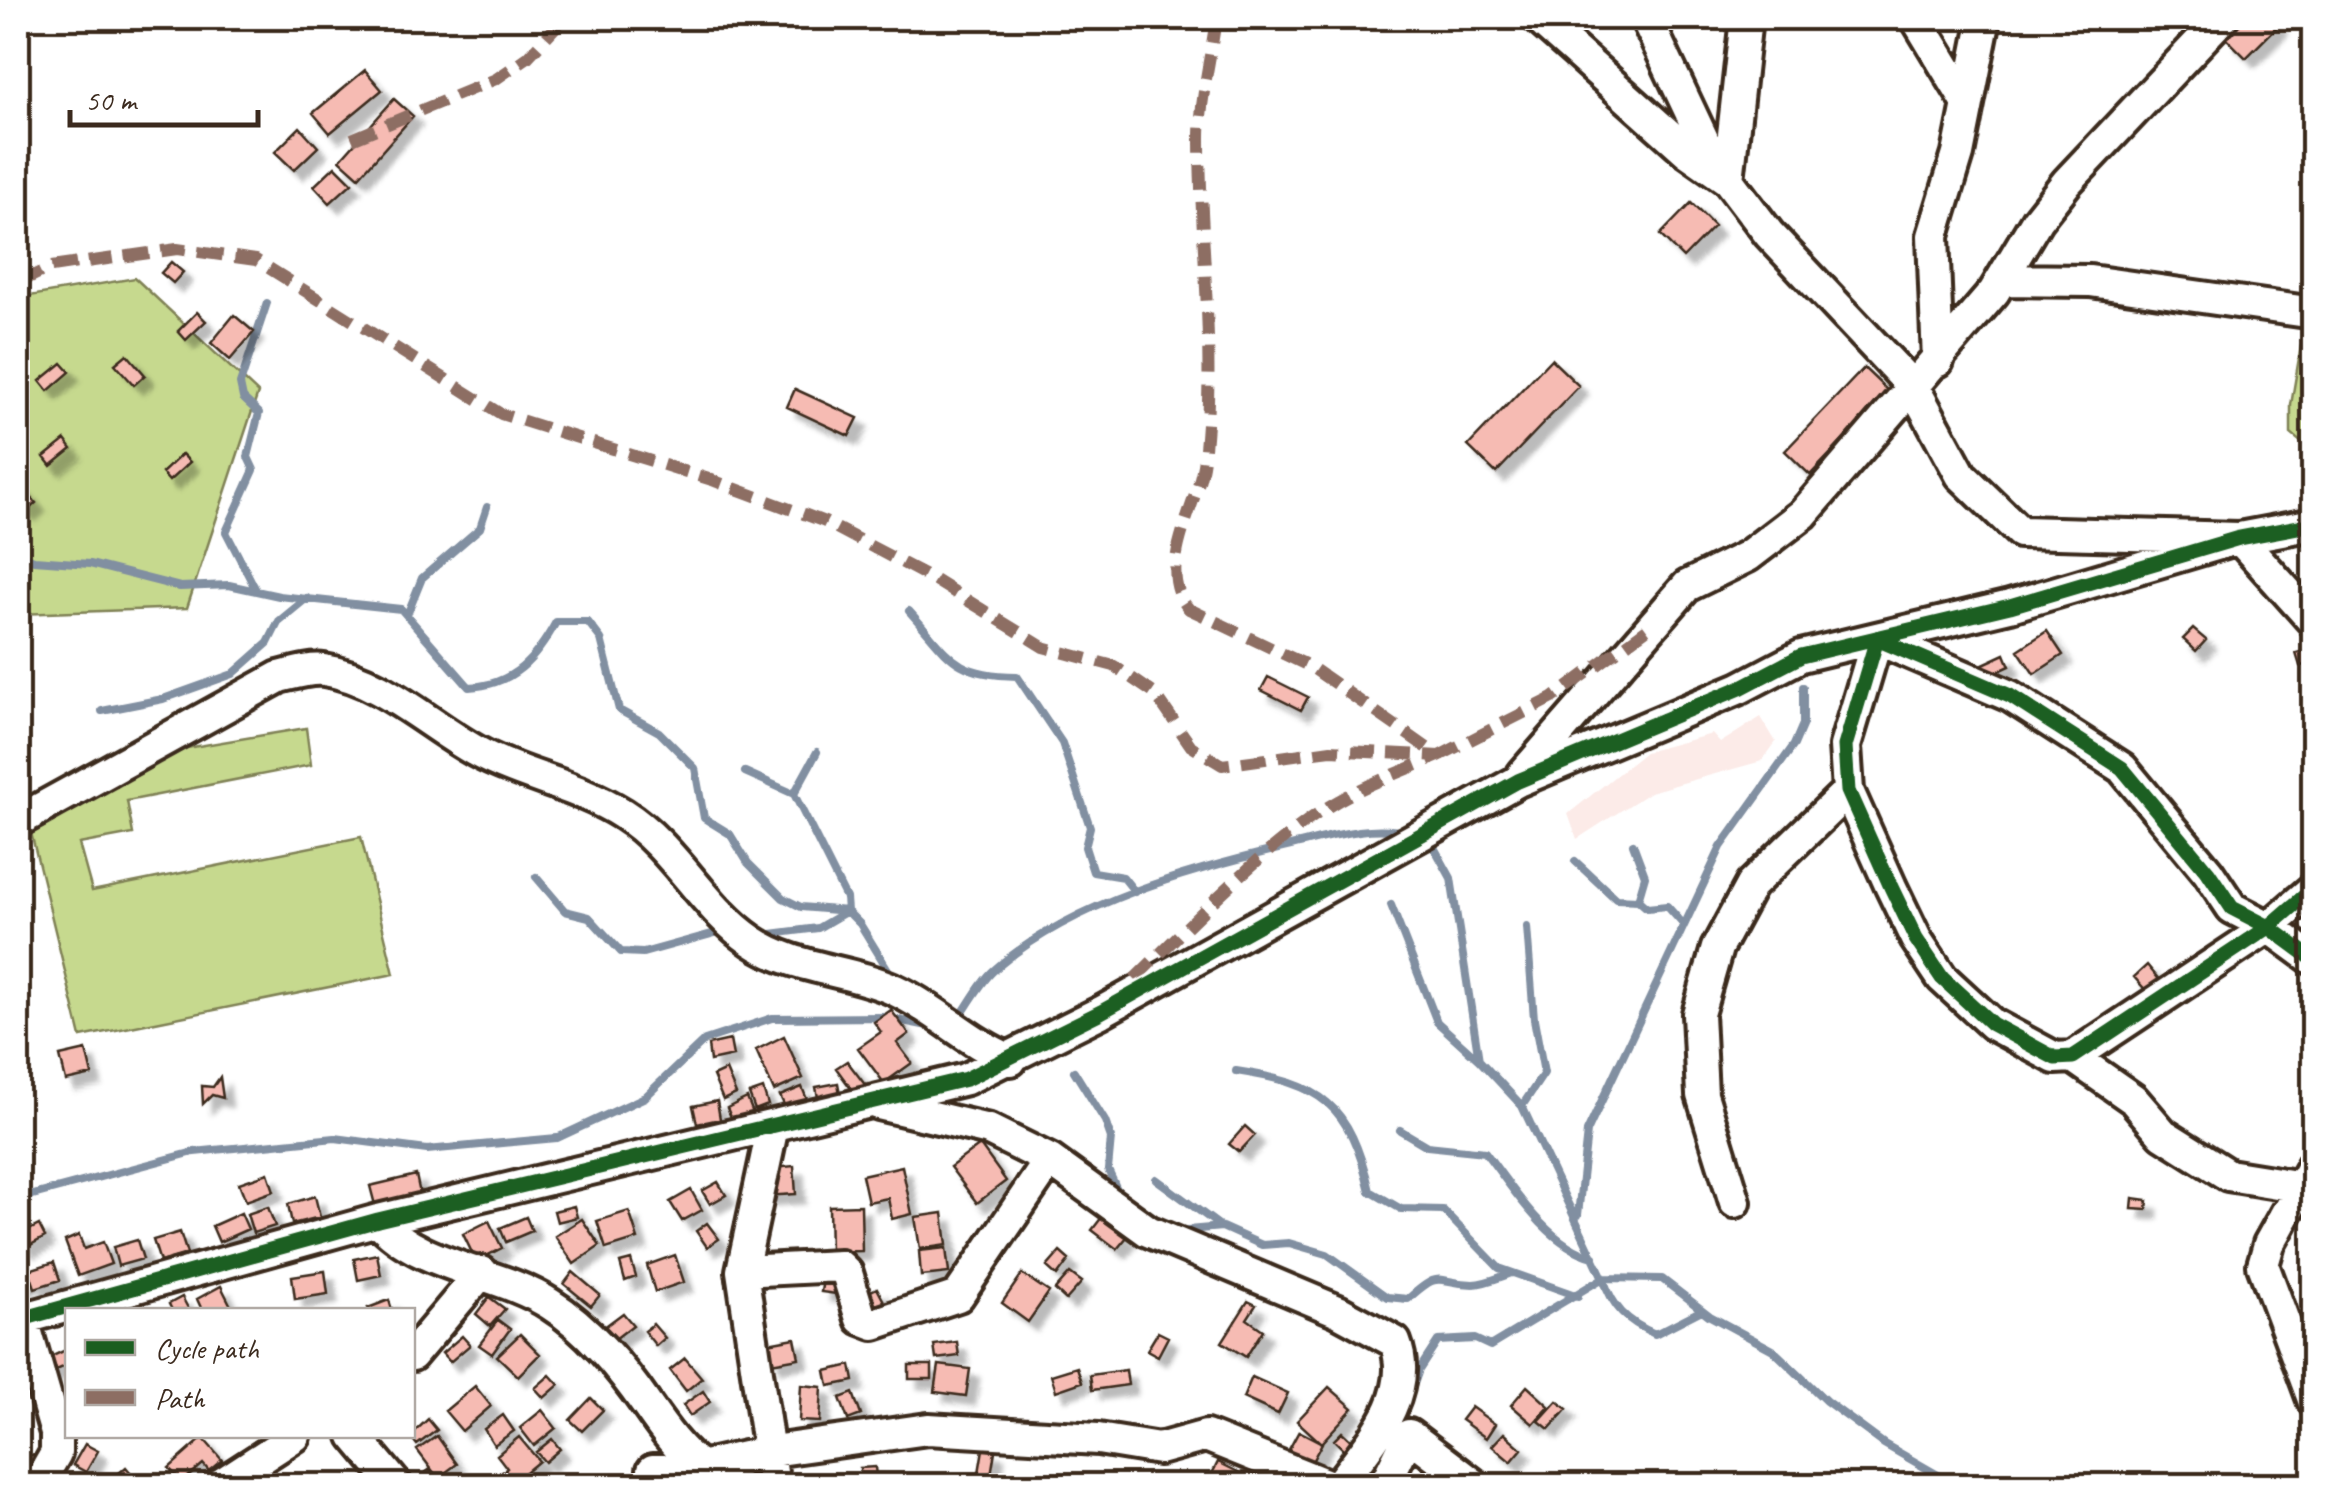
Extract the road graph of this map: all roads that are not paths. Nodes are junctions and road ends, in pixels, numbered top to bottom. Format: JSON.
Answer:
{"nodes":[{"id":1,"x":1538,"y":18,"type":"edge"},
{"id":2,"x":1646,"y":18,"type":"edge"},
{"id":3,"x":1746,"y":18,"type":"edge"},
{"id":4,"x":1916,"y":18,"type":"edge"},
{"id":5,"x":1985,"y":18,"type":"edge"},
{"id":6,"x":2222,"y":18,"type":"edge"},
{"id":7,"x":1965,"y":99,"type":"junction"},
{"id":8,"x":1728,"y":180,"type":"junction"},
{"id":9,"x":2002,"y":280,"type":"junction"},
{"id":10,"x":2314,"y":313,"type":"edge"},
{"id":11,"x":1938,"y":361,"type":"junction"},
{"id":12,"x":1914,"y":388,"type":"junction"},
{"id":13,"x":2314,"y":524,"type":"edge"},
{"id":14,"x":2239,"y":538,"type":"junction"},
{"id":15,"x":2314,"y":622,"type":"edge"},
{"id":16,"x":1877,"y":639,"type":"junction"},
{"id":17,"x":1518,"y":780,"type":"junction"},
{"id":18,"x":1848,"y":792,"type":"junction"},
{"id":19,"x":18,"y":821,"type":"edge"},
{"id":20,"x":2314,"y":888,"type":"edge"},
{"id":21,"x":2269,"y":927,"type":"junction"},
{"id":22,"x":2314,"y":960,"type":"edge"},
{"id":23,"x":2072,"y":1057,"type":"junction"},
{"id":24,"x":1011,"y":1060,"type":"junction"},
{"id":25,"x":870,"y":1102,"type":"junction"},
{"id":26,"x":773,"y":1126,"type":"junction"},
{"id":27,"x":1050,"y":1160,"type":"junction"},
{"id":28,"x":2309,"y":1180,"type":"edge"},
{"id":29,"x":1736,"y":1202,"type":"dead end"},
{"id":30,"x":378,"y":1220,"type":"junction"},
{"id":31,"x":742,"y":1271,"type":"junction"},
{"id":32,"x":482,"y":1272,"type":"junction"},
{"id":33,"x":20,"y":1319,"type":"edge"},
{"id":34,"x":415,"y":1351,"type":"edge"},
{"id":35,"x":2314,"y":1402,"type":"edge"},
{"id":36,"x":662,"y":1430,"type":"junction"},
{"id":37,"x":293,"y":1438,"type":"edge"},
{"id":38,"x":357,"y":1438,"type":"edge"},
{"id":39,"x":772,"y":1451,"type":"junction"},
{"id":40,"x":700,"y":1467,"type":"junction"},
{"id":41,"x":256,"y":1476,"type":"edge"},
{"id":42,"x":651,"y":1478,"type":"edge"},
{"id":43,"x":37,"y":1486,"type":"edge"},
{"id":44,"x":218,"y":1486,"type":"edge"},
{"id":45,"x":397,"y":1486,"type":"edge"},
{"id":46,"x":737,"y":1486,"type":"edge"},
{"id":47,"x":774,"y":1486,"type":"edge"},
{"id":48,"x":1330,"y":1486,"type":"edge"},
{"id":49,"x":1338,"y":1486,"type":"edge"},
{"id":50,"x":1384,"y":1486,"type":"edge"},
{"id":51,"x":1476,"y":1486,"type":"edge"}],
"edges":[{"from":1,"to":8,"type":"street"},
{"from":2,"to":8,"type":"street"},
{"from":3,"to":8,"type":"street"},
{"from":4,"to":7,"type":"street"},
{"from":5,"to":7,"type":"street"},
{"from":6,"to":9,"type":"street"},
{"from":7,"to":11,"type":"street"},
{"from":8,"to":12,"type":"street"},
{"from":9,"to":10,"type":"street"},
{"from":9,"to":11,"type":"street"},
{"from":11,"to":12,"type":"street"},
{"from":12,"to":14,"type":"street"},
{"from":12,"to":17,"type":"street"},
{"from":13,"to":14,"type":"street"},
{"from":14,"to":15,"type":"street"},
{"from":14,"to":16,"type":"street"},
{"from":16,"to":17,"type":"street"},
{"from":16,"to":18,"type":"street"},
{"from":16,"to":21,"type":"street"},
{"from":17,"to":24,"type":"street"},
{"from":18,"to":23,"type":"street"},
{"from":18,"to":29,"type":"street"},
{"from":19,"to":24,"type":"street"},
{"from":20,"to":21,"type":"street"},
{"from":21,"to":22,"type":"street"},
{"from":21,"to":23,"type":"street"},
{"from":23,"to":28,"type":"street"},
{"from":24,"to":25,"type":"street"},
{"from":25,"to":26,"type":"street"},
{"from":25,"to":27,"type":"street"},
{"from":26,"to":30,"type":"street"},
{"from":26,"to":31,"type":"street"},
{"from":27,"to":31,"type":"street"},
{"from":27,"to":49,"type":"street"},
{"from":28,"to":35,"type":"street"},
{"from":30,"to":32,"type":"street"},
{"from":30,"to":33,"type":"street"},
{"from":31,"to":39,"type":"street"},
{"from":32,"to":34,"type":"street"},
{"from":32,"to":36,"type":"street"},
{"from":33,"to":43,"type":"street"},
{"from":36,"to":40,"type":"street"},
{"from":36,"to":42,"type":"street"},
{"from":37,"to":41,"type":"street"},
{"from":38,"to":45,"type":"street"},
{"from":39,"to":40,"type":"street"},
{"from":39,"to":47,"type":"street"},
{"from":39,"to":48,"type":"street"},
{"from":40,"to":42,"type":"street"},
{"from":40,"to":46,"type":"street"},
{"from":41,"to":44,"type":"street"},
{"from":50,"to":51,"type":"street"}]}
